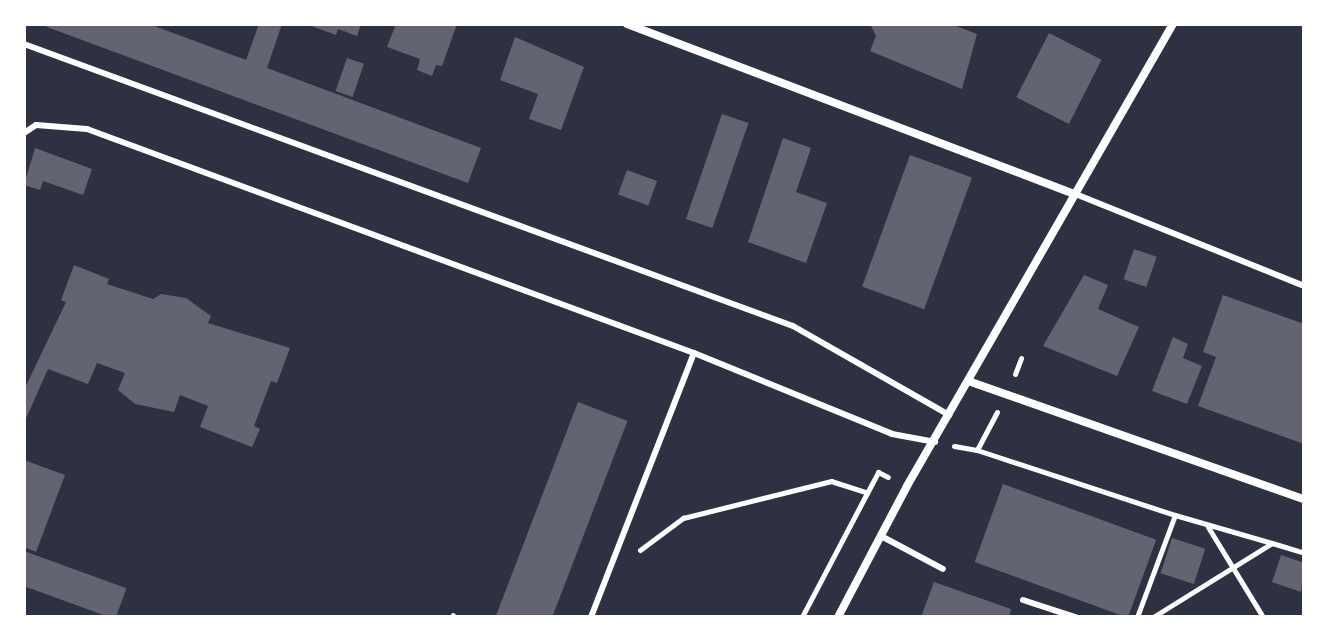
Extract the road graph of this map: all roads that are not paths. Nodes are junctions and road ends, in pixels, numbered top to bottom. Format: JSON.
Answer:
{"nodes":[{"id":1,"x":627,"y":24,"type":"edge"},
{"id":2,"x":1173,"y":24,"type":"edge"},
{"id":3,"x":24,"y":44,"type":"edge"},
{"id":4,"x":24,"y":133,"type":"edge"},
{"id":5,"x":1073,"y":193,"type":"junction"},
{"id":6,"x":1304,"y":286,"type":"edge"},
{"id":7,"x":694,"y":353,"type":"junction"},
{"id":8,"x":971,"y":382,"type":"junction"},
{"id":9,"x":949,"y":415,"type":"junction"},
{"id":10,"x":935,"y":442,"type":"junction"},
{"id":11,"x":1304,"y":499,"type":"edge"},
{"id":12,"x":881,"y":536,"type":"junction"},
{"id":13,"x":943,"y":569,"type":"dead end"},
{"id":14,"x":1023,"y":600,"type":"dead end"},
{"id":15,"x":591,"y":617,"type":"edge"},
{"id":16,"x":838,"y":617,"type":"edge"},
{"id":17,"x":1075,"y":617,"type":"edge"}],
"edges":[{"from":1,"to":5,"type":"street"},
{"from":2,"to":5,"type":"street"},
{"from":3,"to":9,"type":"lane"},
{"from":4,"to":7,"type":"lane"},
{"from":5,"to":6,"type":"lane"},
{"from":5,"to":8,"type":"street"},
{"from":7,"to":10,"type":"lane"},
{"from":7,"to":15,"type":"lane"},
{"from":8,"to":9,"type":"street"},
{"from":8,"to":11,"type":"street"},
{"from":9,"to":10,"type":"street"},
{"from":10,"to":12,"type":"street"},
{"from":12,"to":13,"type":"lane"},
{"from":12,"to":16,"type":"street"},
{"from":14,"to":17,"type":"lane"}]}
